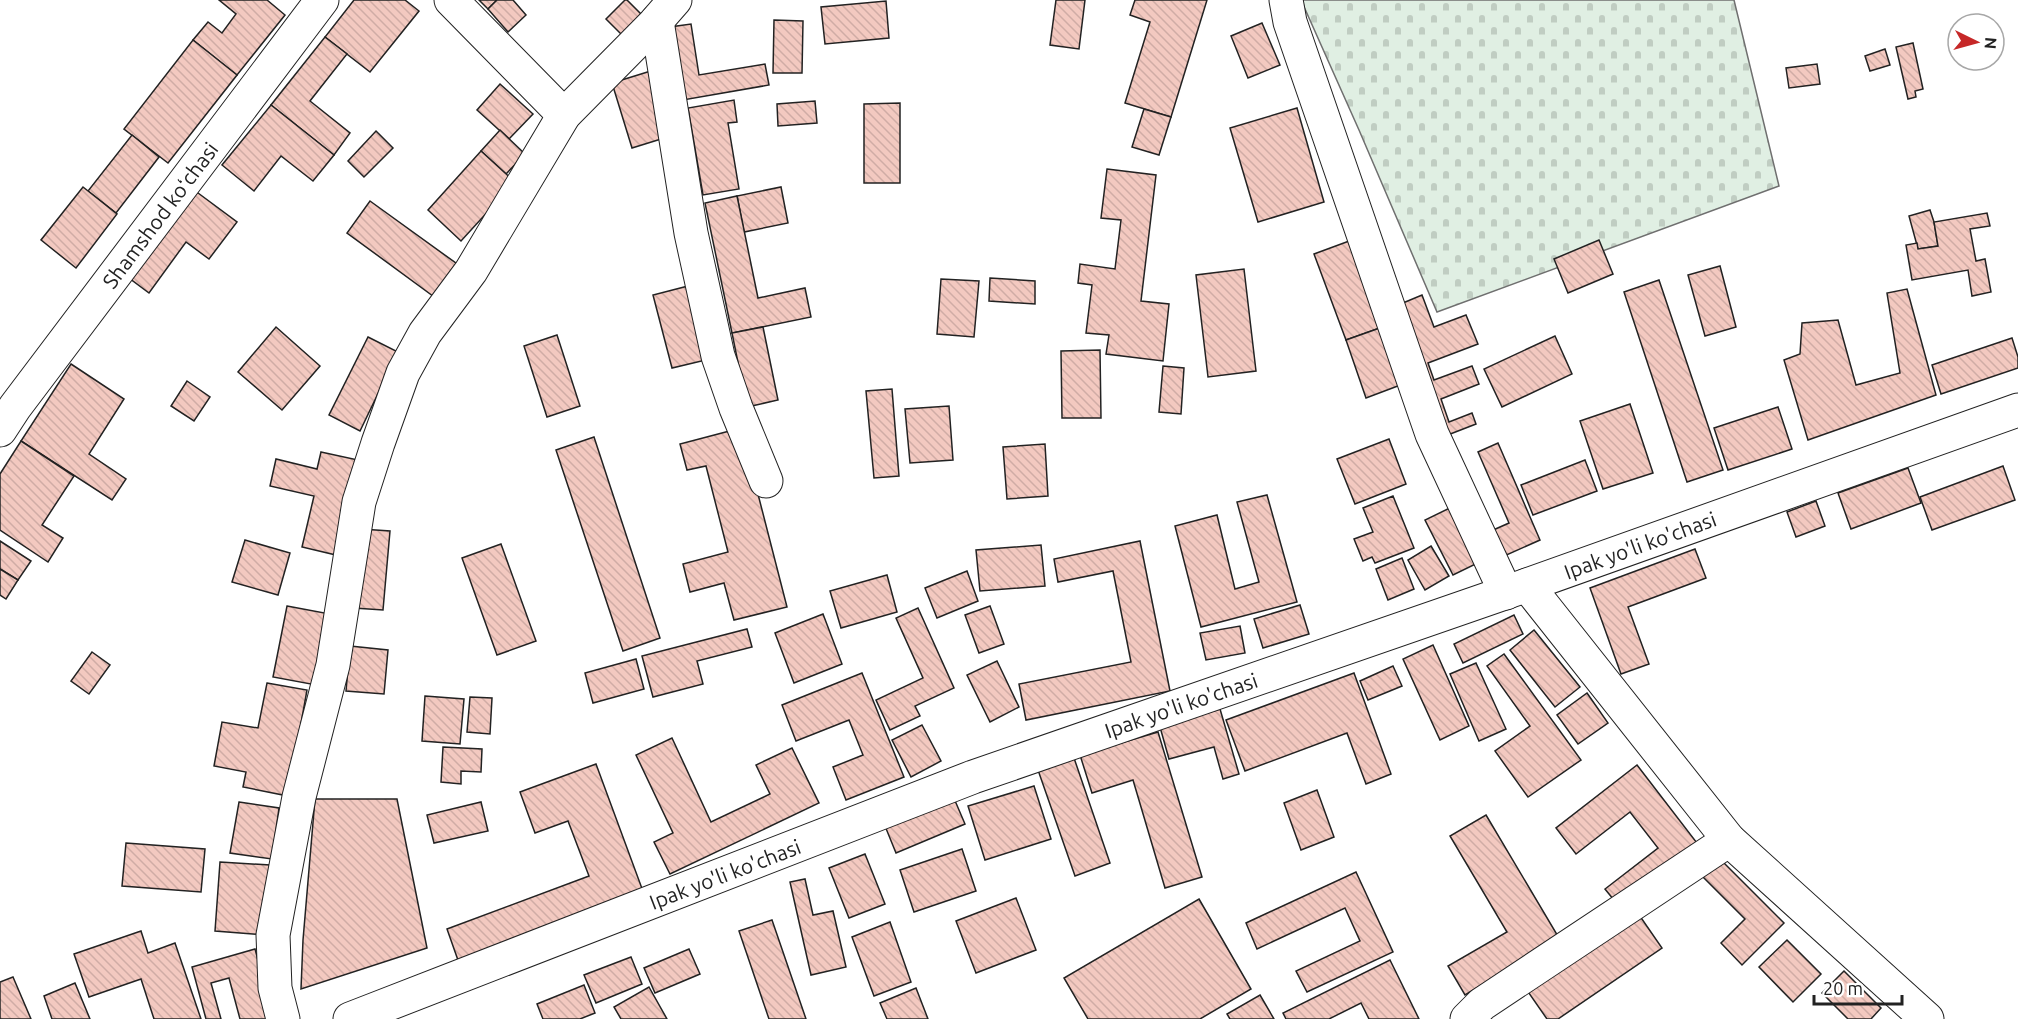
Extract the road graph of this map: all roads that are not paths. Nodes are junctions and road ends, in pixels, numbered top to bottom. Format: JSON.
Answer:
{"nodes":[{"id":1,"x":322,"y":0,"type":"edge"},
{"id":2,"x":451,"y":0,"type":"edge"},
{"id":3,"x":1286,"y":0,"type":"edge"},
{"id":4,"x":666,"y":11,"type":"edge"},
{"id":5,"x":564,"y":115,"type":"junction"},
{"id":6,"x":2018,"y":410,"type":"edge"},
{"id":7,"x":0,"y":430,"type":"edge"},
{"id":8,"x":766,"y":481,"type":"dead end"},
{"id":9,"x":1516,"y":589,"type":"junction"},
{"id":10,"x":1729,"y":840,"type":"junction"},
{"id":11,"x":283,"y":1019,"type":"edge"},
{"id":12,"x":350,"y":1019,"type":"edge"},
{"id":13,"x":1467,"y":1019,"type":"edge"},
{"id":14,"x":1927,"y":1019,"type":"edge"}],
"edges":[{"from":1,"to":7,"type":"street","name":"Shamshod koʻchasi"},
{"from":2,"to":5,"type":"street"},
{"from":3,"to":9,"type":"street"},
{"from":4,"to":5,"type":"street"},
{"from":4,"to":8,"type":"street"},
{"from":5,"to":11,"type":"street"},
{"from":6,"to":9,"type":"street","name":"Ipak yo'li ko'chasi"},
{"from":9,"to":10,"type":"street"},
{"from":9,"to":12,"type":"street","name":"Ipak yo'li ko'chasi"},
{"from":10,"to":13,"type":"street"},
{"from":10,"to":14,"type":"street"}]}
